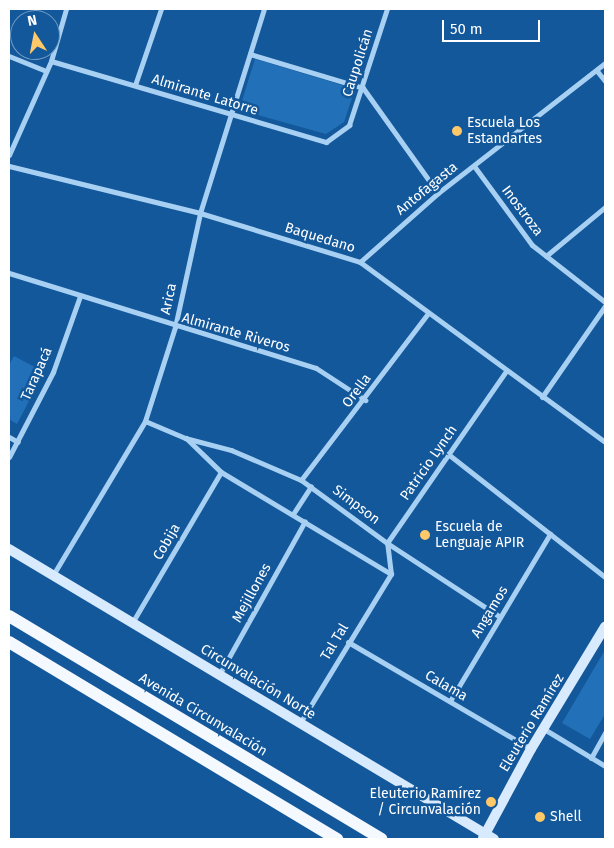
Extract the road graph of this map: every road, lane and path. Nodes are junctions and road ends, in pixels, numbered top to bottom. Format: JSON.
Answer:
{"nodes":[{"id":1,"x":66,"y":9,"type":"edge"},
{"id":2,"x":161,"y":9,"type":"edge"},
{"id":3,"x":264,"y":9,"type":"edge"},
{"id":4,"x":387,"y":9,"type":"edge"},
{"id":5,"x":250,"y":54,"type":"junction"},
{"id":6,"x":9,"y":56,"type":"edge"},
{"id":7,"x":50,"y":61,"type":"junction"},
{"id":8,"x":605,"y":63,"type":"edge"},
{"id":9,"x":46,"y":71,"type":"junction"},
{"id":10,"x":597,"y":71,"type":"junction"},
{"id":11,"x":605,"y":81,"type":"edge"},
{"id":12,"x":135,"y":85,"type":"junction"},
{"id":13,"x":363,"y":88,"type":"junction"},
{"id":14,"x":230,"y":114,"type":"junction"},
{"id":15,"x":349,"y":124,"type":"joint"},
{"id":16,"x":9,"y":154,"type":"edge"},
{"id":17,"x":9,"y":166,"type":"edge"},
{"id":18,"x":474,"y":166,"type":"junction"},
{"id":19,"x":438,"y":193,"type":"junction"},
{"id":20,"x":605,"y":207,"type":"edge"},
{"id":21,"x":200,"y":213,"type":"junction"},
{"id":22,"x":546,"y":256,"type":"junction"},
{"id":23,"x":360,"y":262,"type":"junction"},
{"id":24,"x":9,"y":273,"type":"edge"},
{"id":25,"x":80,"y":296,"type":"junction"},
{"id":26,"x":605,"y":304,"type":"edge"},
{"id":27,"x":428,"y":313,"type":"junction"},
{"id":28,"x":175,"y":327,"type":"junction"},
{"id":29,"x":506,"y":371,"type":"junction"},
{"id":30,"x":542,"y":397,"type":"junction"},
{"id":31,"x":364,"y":400,"type":"junction"},
{"id":32,"x":145,"y":422,"type":"junction"},
{"id":33,"x":9,"y":437,"type":"edge"},
{"id":34,"x":185,"y":438,"type":"junction"},
{"id":35,"x":18,"y":442,"type":"junction"},
{"id":36,"x":605,"y":442,"type":"edge"},
{"id":37,"x":448,"y":454,"type":"junction"},
{"id":38,"x":9,"y":457,"type":"edge"},
{"id":39,"x":221,"y":472,"type":"junction"},
{"id":40,"x":301,"y":480,"type":"junction"},
{"id":41,"x":311,"y":486,"type":"junction"},
{"id":42,"x":293,"y":514,"type":"junction"},
{"id":43,"x":305,"y":522,"type":"junction"},
{"id":44,"x":550,"y":534,"type":"junction"},
{"id":45,"x":387,"y":543,"type":"junction"},
{"id":46,"x":9,"y":549,"type":"edge"},
{"id":47,"x":391,"y":574,"type":"junction"},
{"id":48,"x":53,"y":575,"type":"junction"},
{"id":49,"x":605,"y":577,"type":"edge"},
{"id":50,"x":9,"y":616,"type":"edge"},
{"id":51,"x":500,"y":617,"type":"junction"},
{"id":52,"x":132,"y":623,"type":"junction"},
{"id":53,"x":605,"y":627,"type":"edge"},
{"id":54,"x":9,"y":642,"type":"edge"},
{"id":55,"x":348,"y":642,"type":"junction"},
{"id":56,"x":219,"y":675,"type":"junction"},
{"id":57,"x":450,"y":701,"type":"junction"},
{"id":58,"x":300,"y":723,"type":"junction"},
{"id":59,"x":543,"y":729,"type":"junction"},
{"id":60,"x":605,"y":733,"type":"edge"},
{"id":61,"x":531,"y":749,"type":"junction"},
{"id":62,"x":591,"y":758,"type":"junction"},
{"id":63,"x":605,"y":766,"type":"edge"},
{"id":64,"x":481,"y":837,"type":"edge"},
{"id":65,"x":337,"y":839,"type":"edge"},
{"id":66,"x":381,"y":839,"type":"edge"},
{"id":67,"x":494,"y":839,"type":"edge"}],
"edges":[{"from":1,"to":7,"type":"street"},
{"from":2,"to":12,"type":"street"},
{"from":3,"to":5,"type":"street","name":"Arica"},
{"from":4,"to":13,"type":"street","name":"Caupolicán"},
{"from":5,"to":13,"type":"street"},
{"from":5,"to":14,"type":"street","name":"Arica"},
{"from":6,"to":9,"type":"street"},
{"from":7,"to":9,"type":"street"},
{"from":7,"to":12,"type":"street","name":"Almirante Latorre"},
{"from":8,"to":10,"type":"street","name":"Antofagasta"},
{"from":9,"to":16,"type":"street"},
{"from":10,"to":11,"type":"street"},
{"from":10,"to":18,"type":"street","name":"Antofagasta"},
{"from":12,"to":14,"type":"street","name":"Almirante Latorre"},
{"from":13,"to":15,"type":"street","name":"Caupolicán"},
{"from":13,"to":19,"type":"street"},
{"from":14,"to":15,"type":"street","name":"Almirante Latorre"},
{"from":14,"to":21,"type":"street","name":"Arica"},
{"from":17,"to":21,"type":"street","name":"Baquedano"},
{"from":18,"to":19,"type":"street","name":"Antofagasta"},
{"from":18,"to":22,"type":"street","name":"Inostroza"},
{"from":19,"to":23,"type":"street","name":"Antofagasta"},
{"from":20,"to":22,"type":"street"},
{"from":21,"to":23,"type":"street","name":"Baquedano"},
{"from":21,"to":28,"type":"street","name":"Arica"},
{"from":22,"to":26,"type":"street","name":"Inostroza"},
{"from":23,"to":27,"type":"street","name":"Baquedano"},
{"from":24,"to":25,"type":"street","name":"Almirante Riveros"},
{"from":25,"to":28,"type":"street","name":"Almirante Riveros"},
{"from":25,"to":35,"type":"street","name":"Tarapacá"},
{"from":26,"to":30,"type":"street"},
{"from":27,"to":29,"type":"street","name":"Baquedano"},
{"from":27,"to":31,"type":"street","name":"Orella"},
{"from":28,"to":31,"type":"street","name":"Almirante Riveros"},
{"from":28,"to":32,"type":"street","name":"Arica"},
{"from":29,"to":30,"type":"street","name":"Baquedano"},
{"from":29,"to":37,"type":"street","name":"Patricio Lynch"},
{"from":30,"to":36,"type":"street","name":"Baquedano"},
{"from":31,"to":40,"type":"street","name":"Orella"},
{"from":32,"to":34,"type":"street","name":"Simpson"},
{"from":32,"to":48,"type":"street","name":"Arica"},
{"from":33,"to":35,"type":"street"},
{"from":34,"to":39,"type":"street","name":"Simpson"},
{"from":34,"to":40,"type":"street","name":"Simpson"},
{"from":35,"to":38,"type":"street","name":"Tarapacá"},
{"from":37,"to":44,"type":"street"},
{"from":37,"to":45,"type":"street","name":"Patricio Lynch"},
{"from":39,"to":42,"type":"street","name":"Simpson"},
{"from":39,"to":52,"type":"street","name":"Cobija"},
{"from":40,"to":41,"type":"street","name":"Simpson"},
{"from":41,"to":42,"type":"street"},
{"from":41,"to":45,"type":"street","name":"Simpson"},
{"from":42,"to":43,"type":"street","name":"Simpson"},
{"from":43,"to":47,"type":"street","name":"Simpson"},
{"from":43,"to":56,"type":"street","name":"Mejillones"},
{"from":44,"to":49,"type":"street"},
{"from":44,"to":51,"type":"street","name":"Angamos"},
{"from":45,"to":47,"type":"street"},
{"from":45,"to":51,"type":"street","name":"Simpson"},
{"from":46,"to":48,"type":"street","name":"Circunvalación Norte"},
{"from":47,"to":55,"type":"street","name":"Tal Tal"},
{"from":48,"to":52,"type":"street","name":"Circunvalación Norte"},
{"from":50,"to":66,"type":"main road","name":"Avenida Circunvalación"},
{"from":51,"to":57,"type":"street","name":"Angamos"},
{"from":52,"to":56,"type":"street","name":"Circunvalación Norte"},
{"from":53,"to":59,"type":"street","name":"Eleuterio Ramírez"},
{"from":54,"to":65,"type":"main road"},
{"from":55,"to":57,"type":"street","name":"Calama"},
{"from":55,"to":58,"type":"street","name":"Tal Tal"},
{"from":56,"to":58,"type":"street","name":"Circunvalación Norte"},
{"from":57,"to":61,"type":"street","name":"Calama"},
{"from":58,"to":64,"type":"street","name":"Circunvalación Norte"},
{"from":59,"to":61,"type":"street","name":"Eleuterio Ramírez"},
{"from":59,"to":62,"type":"street"},
{"from":60,"to":62,"type":"street"},
{"from":61,"to":64,"type":"street","name":"Eleuterio Ramírez"},
{"from":62,"to":63,"type":"street"},
{"from":64,"to":67,"type":"street","name":"Circunvalación Norte"}]}
